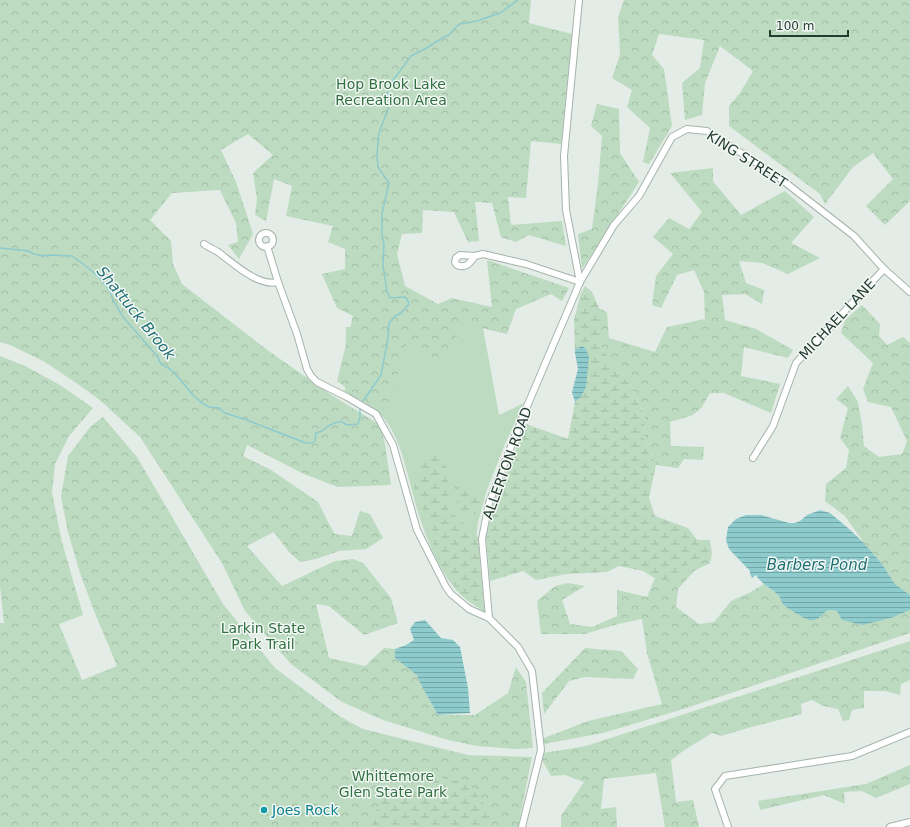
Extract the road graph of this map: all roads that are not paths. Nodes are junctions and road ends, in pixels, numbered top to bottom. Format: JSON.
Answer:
{"nodes":[{"id":1,"x":579,"y":0,"type":"edge"},
{"id":2,"x":204,"y":244,"type":"dead end"},
{"id":3,"x":267,"y":246,"type":"dead end"},
{"id":4,"x":475,"y":256,"type":"dead end"},
{"id":5,"x":884,"y":269,"type":"junction"},
{"id":6,"x":278,"y":282,"type":"junction"},
{"id":7,"x":580,"y":282,"type":"junction"},
{"id":8,"x":910,"y":292,"type":"edge"},
{"id":9,"x":753,"y":458,"type":"dead end"},
{"id":10,"x":489,"y":618,"type":"junction"},
{"id":11,"x":910,"y":732,"type":"edge"},
{"id":12,"x":908,"y":824,"type":"edge"},
{"id":13,"x":522,"y":827,"type":"edge"},
{"id":14,"x":728,"y":827,"type":"edge"},
{"id":15,"x":890,"y":827,"type":"edge"}],
"edges":[{"from":1,"to":7,"type":"street"},
{"from":2,"to":6,"type":"street"},
{"from":3,"to":6,"type":"street"},
{"from":4,"to":7,"type":"street"},
{"from":5,"to":7,"type":"street","name":"KING STREET"},
{"from":5,"to":8,"type":"street","name":"KING STREET"},
{"from":5,"to":9,"type":"street","name":"MICHAEL LANE"},
{"from":6,"to":10,"type":"street"},
{"from":7,"to":10,"type":"street","name":"ALLERTON ROAD"},
{"from":10,"to":13,"type":"street"},
{"from":11,"to":14,"type":"street"},
{"from":12,"to":15,"type":"street"}]}
